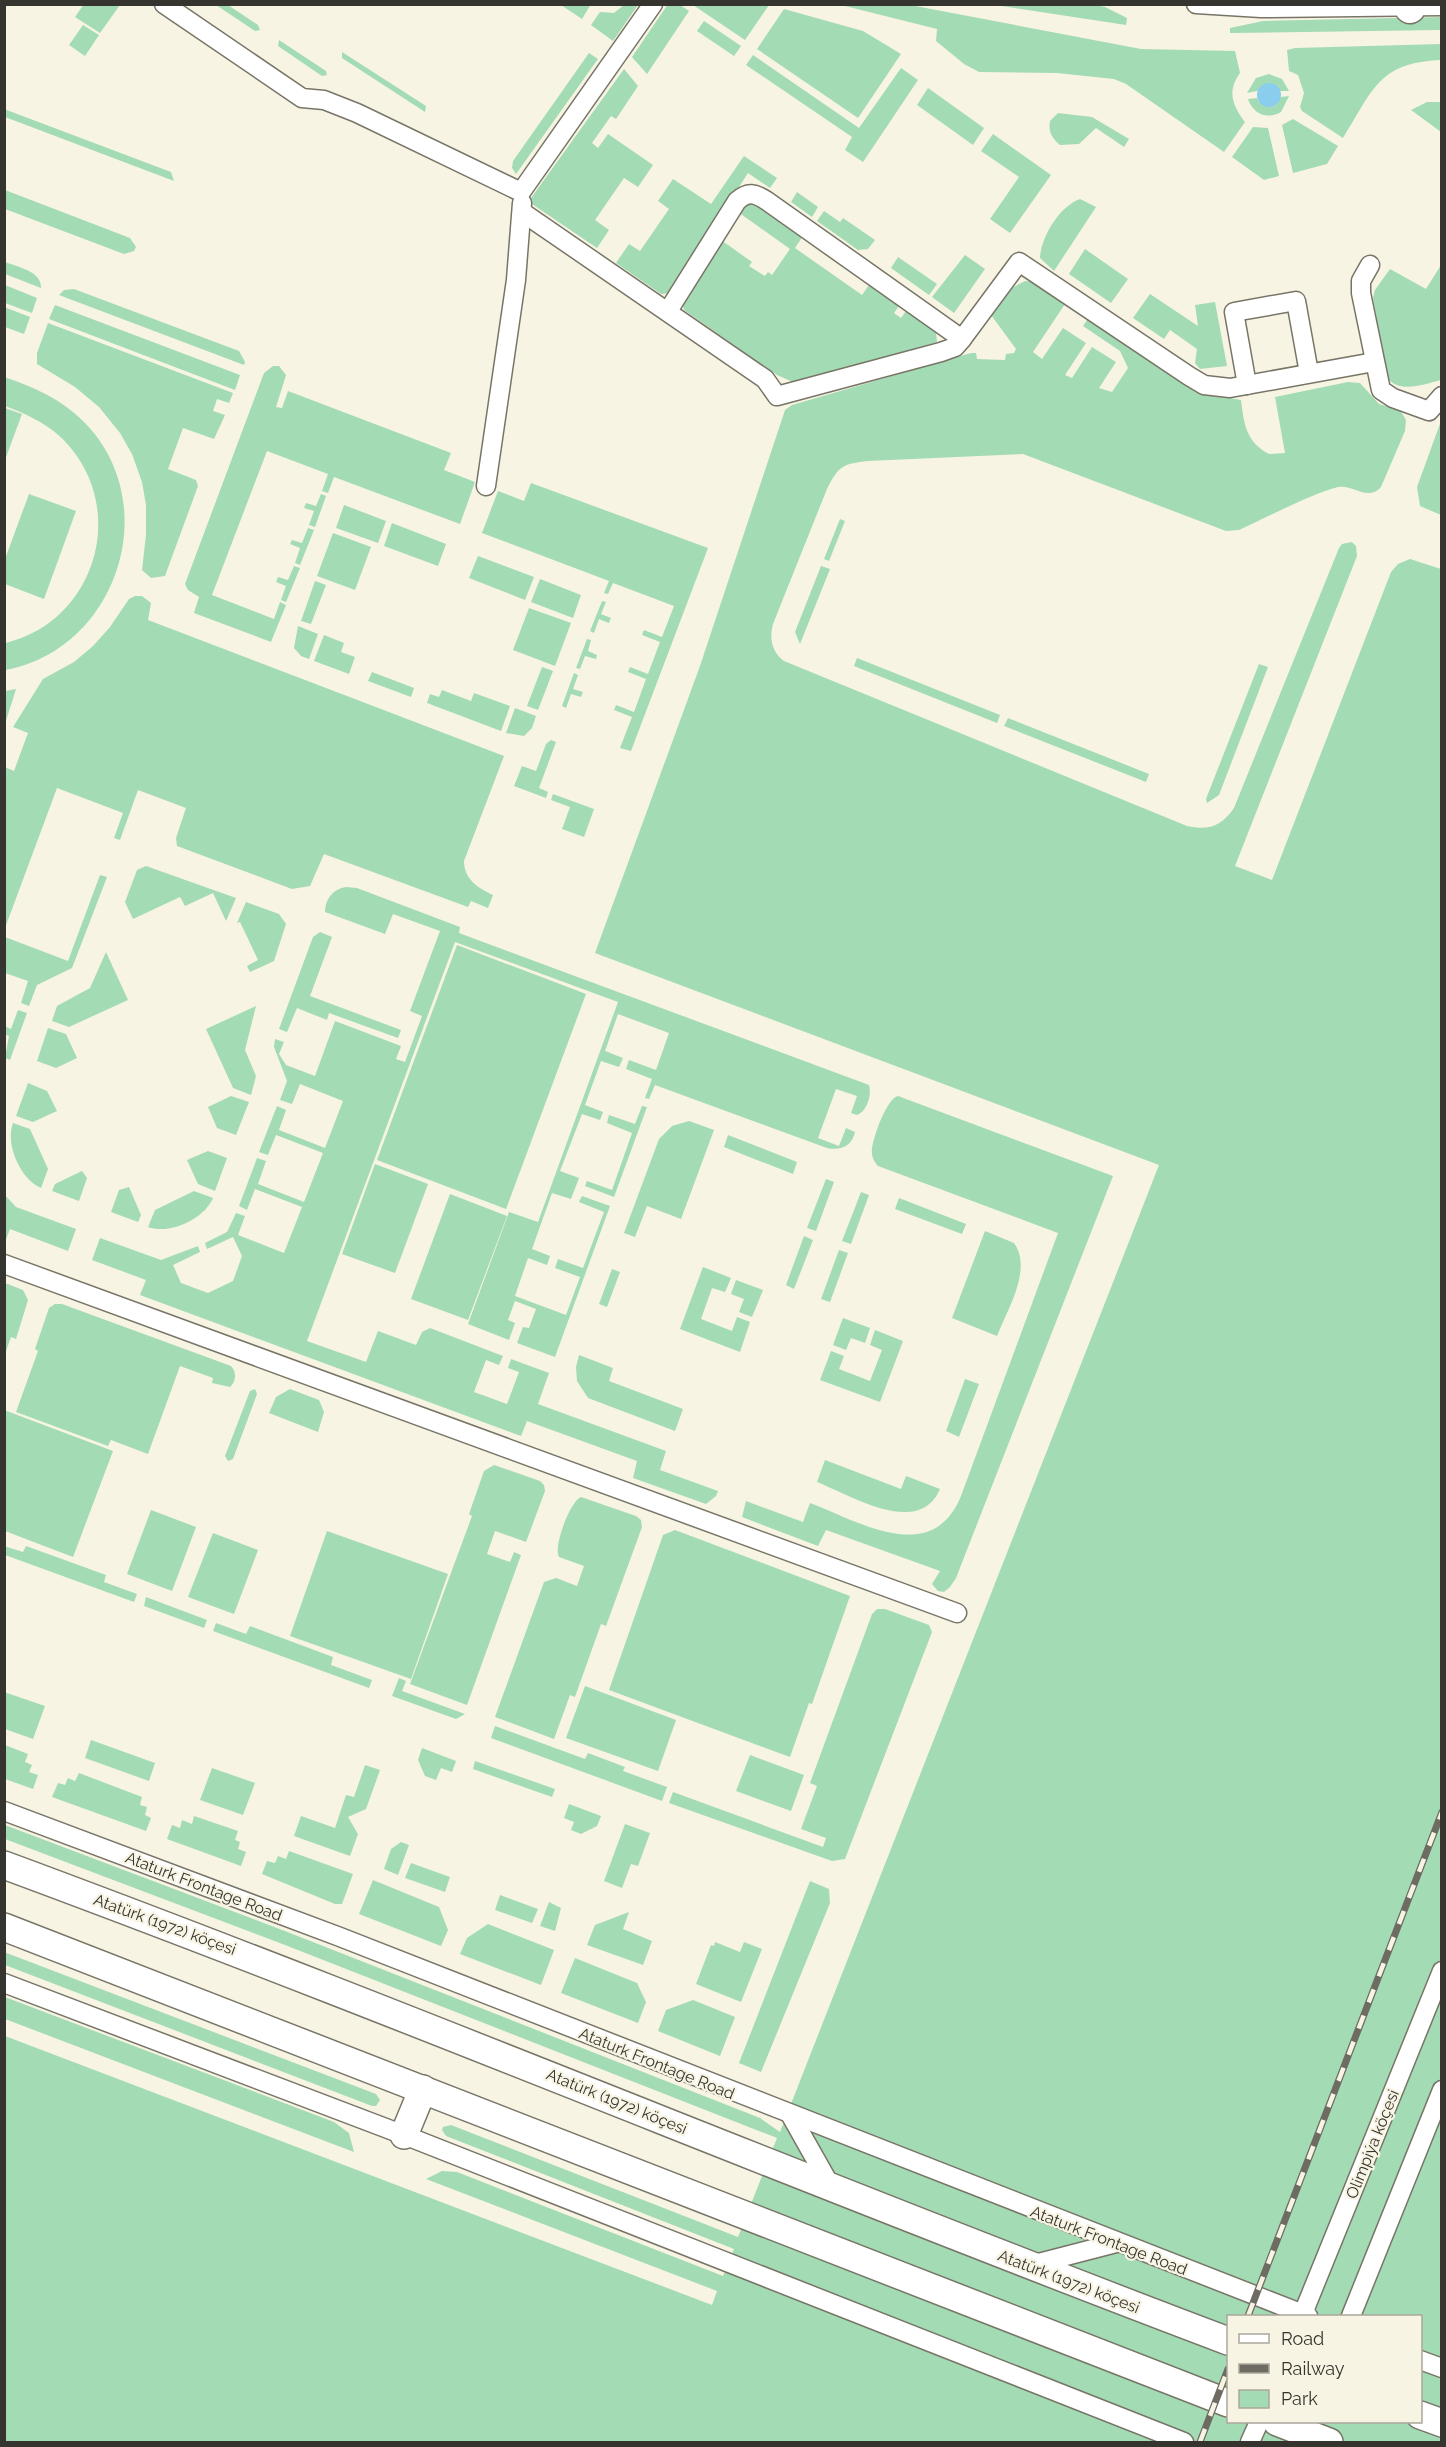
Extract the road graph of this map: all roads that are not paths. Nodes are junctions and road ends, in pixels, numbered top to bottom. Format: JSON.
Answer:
{"nodes":[{"id":1,"x":164,"y":4,"type":"edge"},
{"id":2,"x":653,"y":4,"type":"edge"},
{"id":3,"x":1196,"y":4,"type":"edge"},
{"id":4,"x":1411,"y":6,"type":"edge"},
{"id":5,"x":1442,"y":6,"type":"edge"},
{"id":6,"x":521,"y":192,"type":"junction"},
{"id":7,"x":522,"y":212,"type":"junction"},
{"id":8,"x":1370,"y":265,"type":"dead end"},
{"id":9,"x":668,"y":311,"type":"junction"},
{"id":10,"x":962,"y":339,"type":"junction"},
{"id":11,"x":1374,"y":362,"type":"junction"},
{"id":12,"x":1309,"y":373,"type":"junction"},
{"id":13,"x":1247,"y":385,"type":"junction"},
{"id":14,"x":1442,"y":396,"type":"edge"},
{"id":15,"x":486,"y":486,"type":"dead end"},
{"id":16,"x":4,"y":1264,"type":"edge"},
{"id":17,"x":957,"y":1613,"type":"dead end"},
{"id":18,"x":4,"y":1811,"type":"edge"},
{"id":19,"x":4,"y":1865,"type":"edge"},
{"id":20,"x":4,"y":1927,"type":"edge"},
{"id":21,"x":1442,"y":1971,"type":"edge"},
{"id":22,"x":4,"y":1983,"type":"edge"},
{"id":23,"x":423,"y":2089,"type":"junction"},
{"id":24,"x":1442,"y":2090,"type":"edge"},
{"id":25,"x":790,"y":2114,"type":"junction"},
{"id":26,"x":404,"y":2135,"type":"junction"},
{"id":27,"x":830,"y":2185,"type":"junction"},
{"id":28,"x":1116,"y":2243,"type":"junction"},
{"id":29,"x":1028,"y":2266,"type":"junction"},
{"id":30,"x":1301,"y":2315,"type":"edge"},
{"id":31,"x":1304,"y":2315,"type":"edge"},
{"id":32,"x":1351,"y":2315,"type":"edge"},
{"id":33,"x":1227,"y":2341,"type":"edge"},
{"id":34,"x":1422,"y":2361,"type":"edge"},
{"id":35,"x":1442,"y":2368,"type":"edge"},
{"id":36,"x":1227,"y":2403,"type":"edge"},
{"id":37,"x":1422,"y":2416,"type":"edge"},
{"id":38,"x":1258,"y":2423,"type":"edge"},
{"id":39,"x":1282,"y":2423,"type":"edge"},
{"id":40,"x":1442,"y":2423,"type":"edge"},
{"id":41,"x":1312,"y":2435,"type":"edge"},
{"id":42,"x":1184,"y":2442,"type":"edge"},
{"id":43,"x":1250,"y":2442,"type":"edge"}],
"edges":[{"from":1,"to":6,"type":"street"},
{"from":2,"to":6,"type":"street"},
{"from":3,"to":4,"type":"street"},
{"from":4,"to":5,"type":"street"},
{"from":6,"to":7,"type":"street"},
{"from":7,"to":9,"type":"street"},
{"from":7,"to":15,"type":"street"},
{"from":8,"to":11,"type":"street"},
{"from":9,"to":10,"type":"street"},
{"from":9,"to":10,"type":"street"},
{"from":10,"to":13,"type":"street"},
{"from":11,"to":12,"type":"street"},
{"from":11,"to":14,"type":"street"},
{"from":12,"to":13,"type":"street"},
{"from":12,"to":13,"type":"street"},
{"from":16,"to":17,"type":"street"},
{"from":18,"to":25,"type":"street","name":"Ataturk Frontage Road"},
{"from":19,"to":27,"type":"main road","name":"Atatürk (1972) köçesi"},
{"from":20,"to":23,"type":"main road"},
{"from":21,"to":31,"type":"street","name":"Olimpiýa köçesi"},
{"from":22,"to":26,"type":"street"},
{"from":23,"to":26,"type":"main road"},
{"from":23,"to":36,"type":"main road"},
{"from":24,"to":32,"type":"street"},
{"from":25,"to":27,"type":"street"},
{"from":25,"to":28,"type":"street","name":"Ataturk Frontage Road"},
{"from":26,"to":42,"type":"street"},
{"from":27,"to":29,"type":"main road","name":"Atatürk (1972) köçesi"},
{"from":28,"to":29,"type":"street"},
{"from":28,"to":30,"type":"street","name":"Ataturk Frontage Road"},
{"from":29,"to":33,"type":"main road","name":"Atatürk (1972) köçesi"},
{"from":34,"to":35,"type":"street"},
{"from":37,"to":40,"type":"main road"},
{"from":38,"to":43,"type":"street"},
{"from":39,"to":41,"type":"main road"}]}
